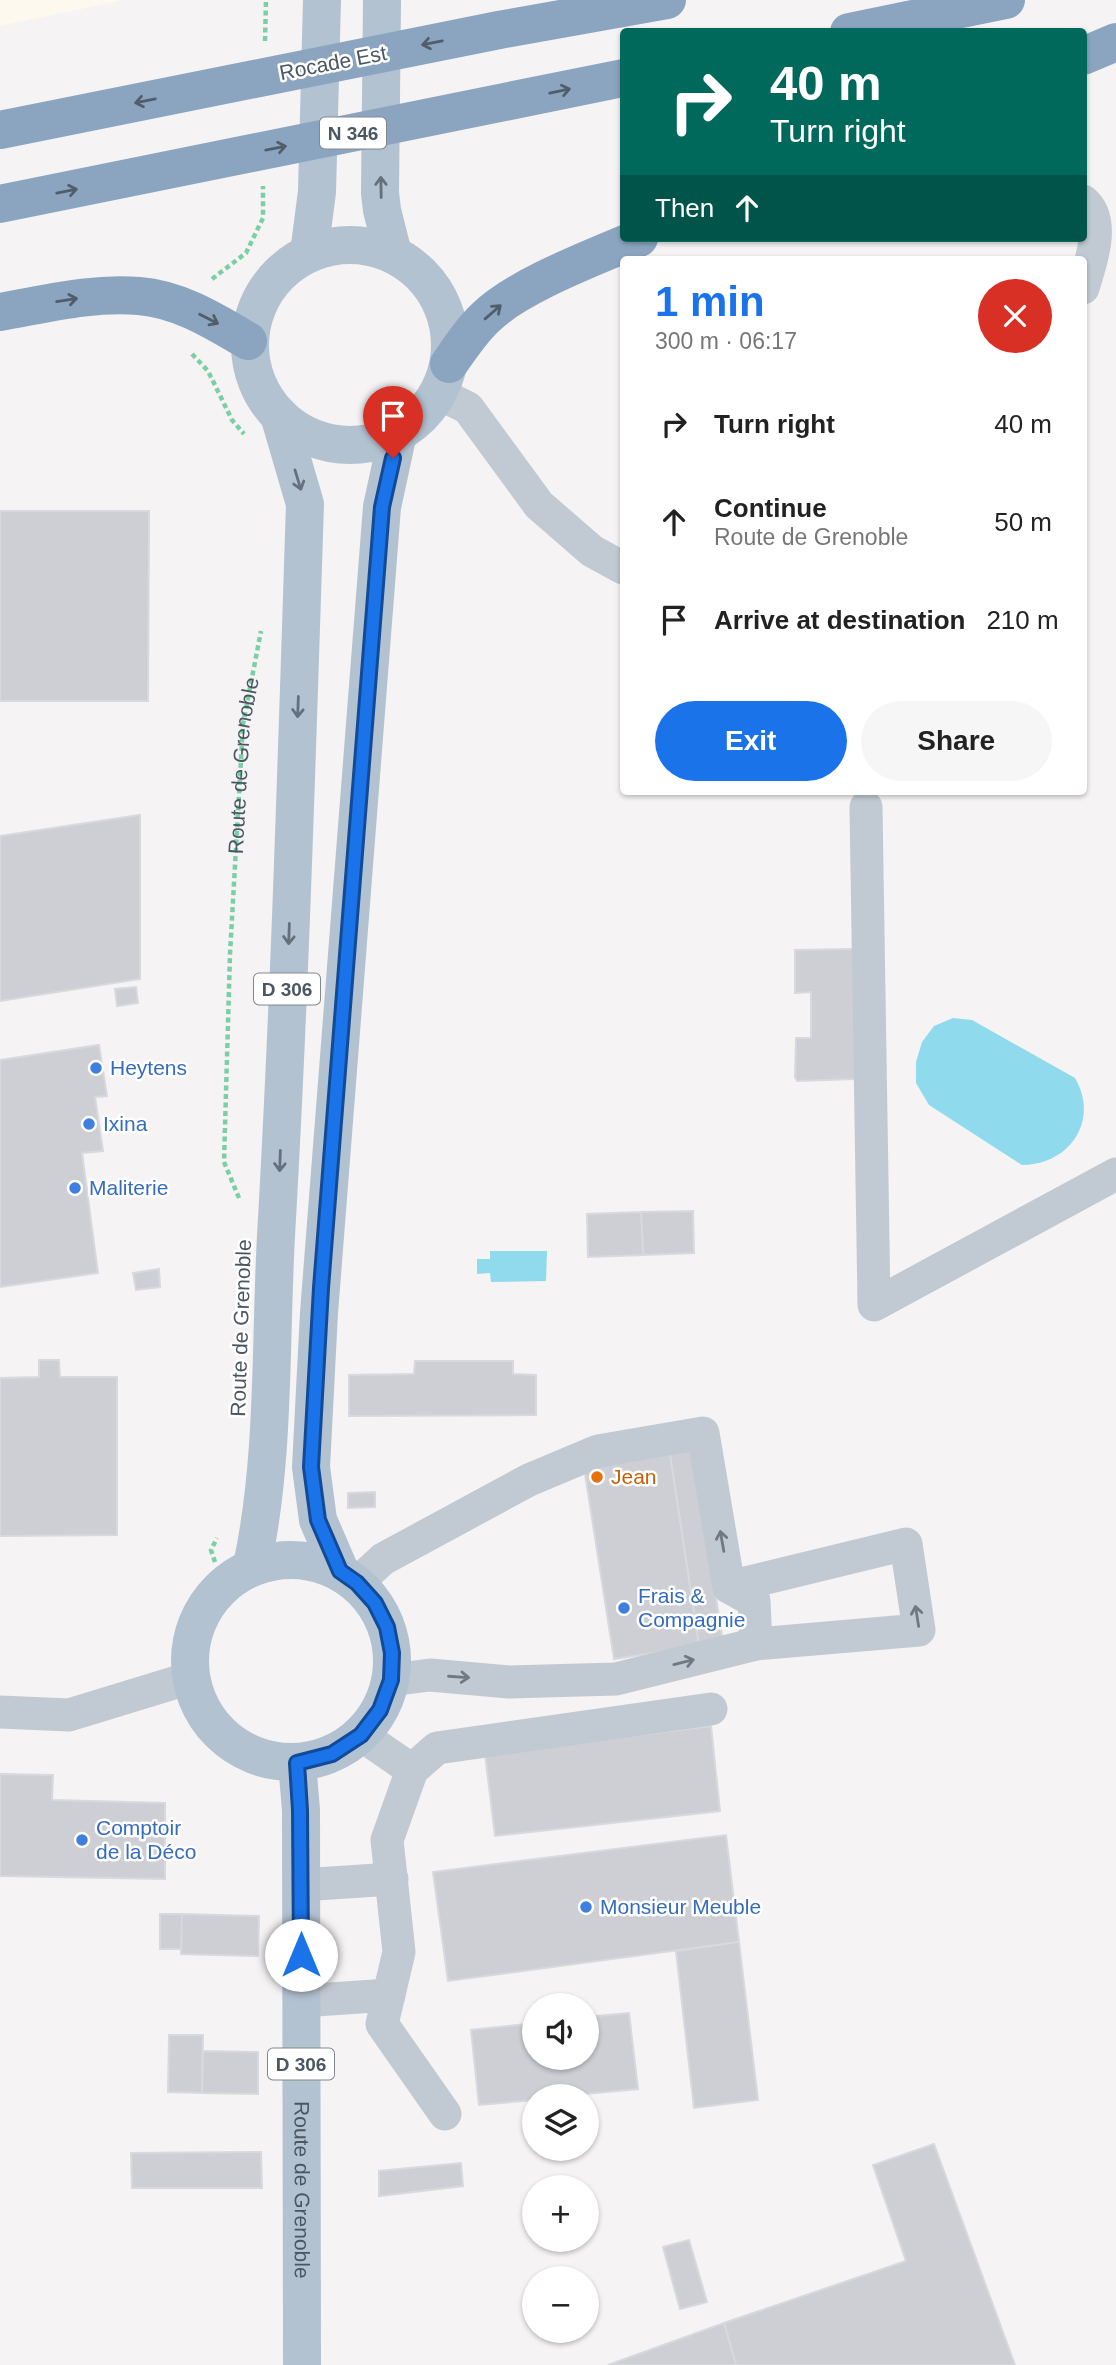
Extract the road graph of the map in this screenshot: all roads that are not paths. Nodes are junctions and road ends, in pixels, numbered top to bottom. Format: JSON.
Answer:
{"nodes":[{"id":1,"x":321,"y":0,"type":"edge"},
{"id":2,"x":382,"y":0,"type":"edge"},
{"id":3,"x":596,"y":0,"type":"edge"},
{"id":4,"x":667,"y":0,"type":"edge"},
{"id":5,"x":1006,"y":0,"type":"edge"},
{"id":6,"x":869,"y":28,"type":"edge"},
{"id":7,"x":499,"y":30,"type":"junction"},
{"id":8,"x":1116,"y":42,"type":"edge"},
{"id":9,"x":1087,"y":54,"type":"edge"},
{"id":10,"x":620,"y":79,"type":"edge"},
{"id":11,"x":0,"y":130,"type":"edge"},
{"id":12,"x":0,"y":204,"type":"edge"},
{"id":13,"x":1087,"y":204,"type":"edge"},
{"id":14,"x":630,"y":242,"type":"edge"},
{"id":15,"x":309,"y":253,"type":"junction"},
{"id":16,"x":393,"y":254,"type":"junction"},
{"id":17,"x":1087,"y":273,"type":"edge"},
{"id":18,"x":0,"y":312,"type":"edge"},
{"id":19,"x":248,"y":341,"type":"junction"},
{"id":20,"x":443,"y":378,"type":"junction"},
{"id":21,"x":279,"y":415,"type":"junction"},
{"id":22,"x":398,"y":433,"type":"junction"},
{"id":23,"x":620,"y":566,"type":"edge"},
{"id":24,"x":866,"y":807,"type":"dead end"},
{"id":25,"x":1116,"y":1174,"type":"edge"},
{"id":26,"x":239,"y":1573,"type":"junction"},
{"id":27,"x":348,"y":1577,"type":"junction"},
{"id":28,"x":729,"y":1587,"type":"junction"},
{"id":29,"x":756,"y":1644,"type":"junction"},
{"id":30,"x":190,"y":1678,"type":"junction"},
{"id":31,"x":391,"y":1680,"type":"junction"},
{"id":32,"x":711,"y":1709,"type":"dead end"},
{"id":33,"x":0,"y":1712,"type":"edge"},
{"id":34,"x":361,"y":1735,"type":"junction"},
{"id":35,"x":297,"y":1763,"type":"junction"},
{"id":36,"x":412,"y":1770,"type":"junction"},
{"id":37,"x":392,"y":1879,"type":"junction"},
{"id":38,"x":301,"y":1885,"type":"junction"},
{"id":39,"x":389,"y":1995,"type":"junction"},
{"id":40,"x":301,"y":2001,"type":"junction"},
{"id":41,"x":445,"y":2114,"type":"dead end"},
{"id":42,"x":302,"y":2365,"type":"edge"}],
"edges":[{"from":1,"to":15,"type":"main road"},
{"from":16,"to":2,"type":"main road","one_way":true},
{"from":3,"to":7,"type":"highway"},
{"from":4,"to":7,"type":"highway","name":"Rocade Est"},
{"from":5,"to":6,"type":"highway"},
{"from":7,"to":11,"type":"highway","name":"Rocade Est","one_way":true},
{"from":8,"to":9,"type":"highway"},
{"from":12,"to":10,"type":"highway","number":"N 346","one_way":true},
{"from":13,"to":17,"type":"street"},
{"from":20,"to":14,"type":"highway","one_way":true},
{"from":15,"to":16,"type":"main road"},
{"from":15,"to":19,"type":"main road"},
{"from":16,"to":20,"type":"main road"},
{"from":18,"to":19,"type":"highway","one_way":true},
{"from":19,"to":21,"type":"main road"},
{"from":20,"to":22,"type":"main road"},
{"from":20,"to":23,"type":"street"},
{"from":21,"to":22,"type":"main road"},
{"from":21,"to":26,"type":"main road","name":"Route de Grenoble","number":"D 306","one_way":true},
{"from":22,"to":27,"type":"main road","number":"D 306"},
{"from":24,"to":25,"type":"street"},
{"from":26,"to":27,"type":"main road"},
{"from":26,"to":30,"type":"main road"},
{"from":28,"to":27,"type":"street","one_way":true},
{"from":27,"to":31,"type":"main road"},
{"from":28,"to":29,"type":"street"},
{"from":29,"to":28,"type":"street","one_way":true},
{"from":31,"to":29,"type":"street","one_way":true},
{"from":30,"to":33,"type":"street"},
{"from":30,"to":35,"type":"main road"},
{"from":31,"to":34,"type":"main road"},
{"from":32,"to":36,"type":"street"},
{"from":34,"to":35,"type":"main road"},
{"from":34,"to":36,"type":"street"},
{"from":35,"to":38,"type":"main road","name":"Route de Grenoble","number":"D 306"},
{"from":36,"to":37,"type":"street"},
{"from":37,"to":38,"type":"street"},
{"from":37,"to":39,"type":"street"},
{"from":38,"to":40,"type":"main road","name":"Route de Grenoble","number":"D 306"},
{"from":39,"to":40,"type":"street"},
{"from":39,"to":41,"type":"street"},
{"from":40,"to":42,"type":"main road","name":"Route de Grenoble","number":"D 306"}]}
